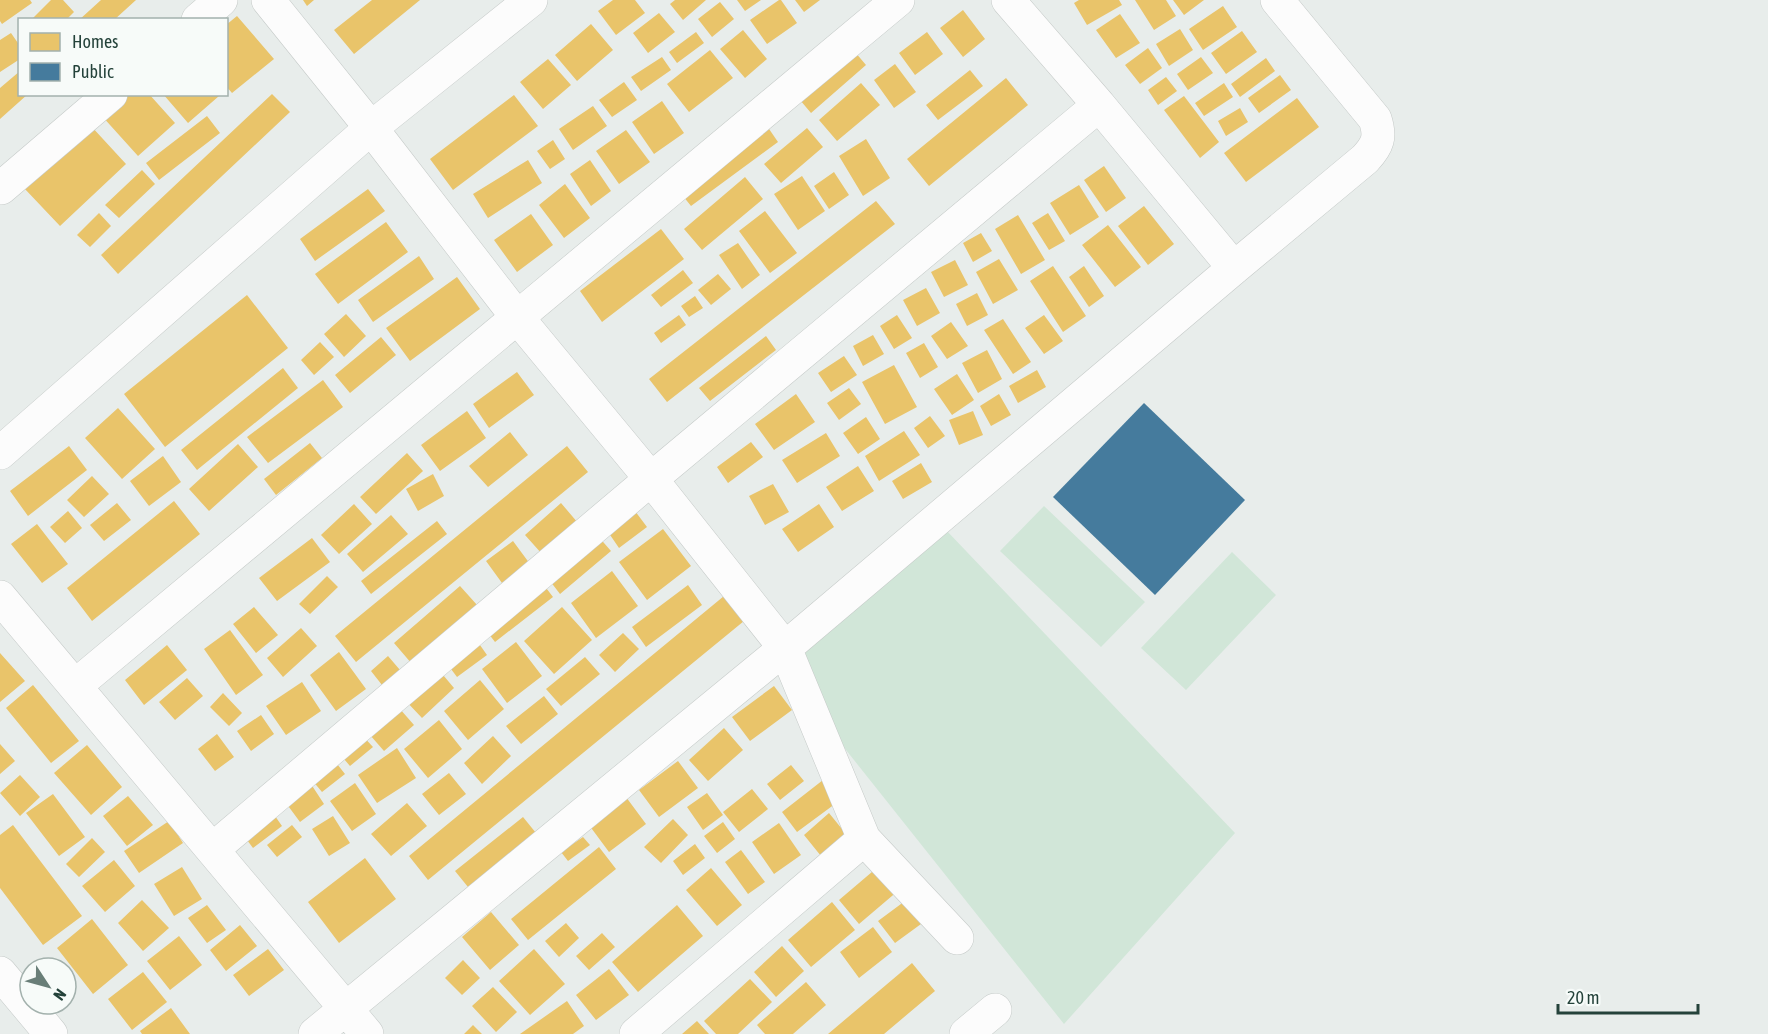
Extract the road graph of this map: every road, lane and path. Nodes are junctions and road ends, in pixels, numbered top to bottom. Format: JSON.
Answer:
{"nodes":[{"id":1,"x":221,"y":0,"type":"edge"},
{"id":2,"x":268,"y":0,"type":"edge"},
{"id":3,"x":531,"y":0,"type":"edge"},
{"id":4,"x":898,"y":0,"type":"edge"},
{"id":5,"x":1008,"y":0,"type":"edge"},
{"id":6,"x":1277,"y":0,"type":"edge"},
{"id":7,"x":200,"y":18,"type":"edge"},
{"id":8,"x":109,"y":96,"type":"edge"},
{"id":9,"x":1099,"y":105,"type":"junction"},
{"id":10,"x":371,"y":128,"type":"junction"},
{"id":11,"x":0,"y":188,"type":"edge"},
{"id":12,"x":1234,"y":268,"type":"junction"},
{"id":13,"x":517,"y":317,"type":"junction"},
{"id":14,"x":0,"y":453,"type":"edge"},
{"id":15,"x":651,"y":479,"type":"junction"},
{"id":16,"x":0,"y":597,"type":"edge"},
{"id":17,"x":784,"y":648,"type":"junction"},
{"id":18,"x":75,"y":686,"type":"junction"},
{"id":19,"x":864,"y":839,"type":"junction"},
{"id":20,"x":213,"y":849,"type":"junction"},
{"id":21,"x":957,"y":938,"type":"dead end"},
{"id":22,"x":0,"y":973,"type":"edge"},
{"id":23,"x":345,"y":1009,"type":"junction"},
{"id":24,"x":995,"y":1010,"type":"dead end"},
{"id":25,"x":51,"y":1034,"type":"edge"},
{"id":26,"x":315,"y":1034,"type":"edge"},
{"id":27,"x":367,"y":1034,"type":"edge"},
{"id":28,"x":636,"y":1034,"type":"edge"},
{"id":29,"x":966,"y":1034,"type":"edge"}],
"edges":[{"from":1,"to":7,"type":"street"},
{"from":2,"to":10,"type":"street"},
{"from":3,"to":10,"type":"street"},
{"from":4,"to":13,"type":"street"},
{"from":5,"to":9,"type":"street"},
{"from":6,"to":12,"type":"street"},
{"from":8,"to":11,"type":"street"},
{"from":9,"to":12,"type":"street"},
{"from":9,"to":15,"type":"street"},
{"from":10,"to":13,"type":"street"},
{"from":10,"to":14,"type":"street"},
{"from":12,"to":17,"type":"street"},
{"from":13,"to":15,"type":"street"},
{"from":13,"to":18,"type":"street"},
{"from":15,"to":17,"type":"street"},
{"from":15,"to":20,"type":"street"},
{"from":16,"to":18,"type":"street"},
{"from":17,"to":19,"type":"street"},
{"from":17,"to":23,"type":"street"},
{"from":18,"to":20,"type":"street"},
{"from":19,"to":21,"type":"street"},
{"from":19,"to":28,"type":"street"},
{"from":20,"to":23,"type":"street"},
{"from":22,"to":25,"type":"street"},
{"from":23,"to":26,"type":"street"},
{"from":23,"to":27,"type":"street"},
{"from":24,"to":29,"type":"street"}]}
